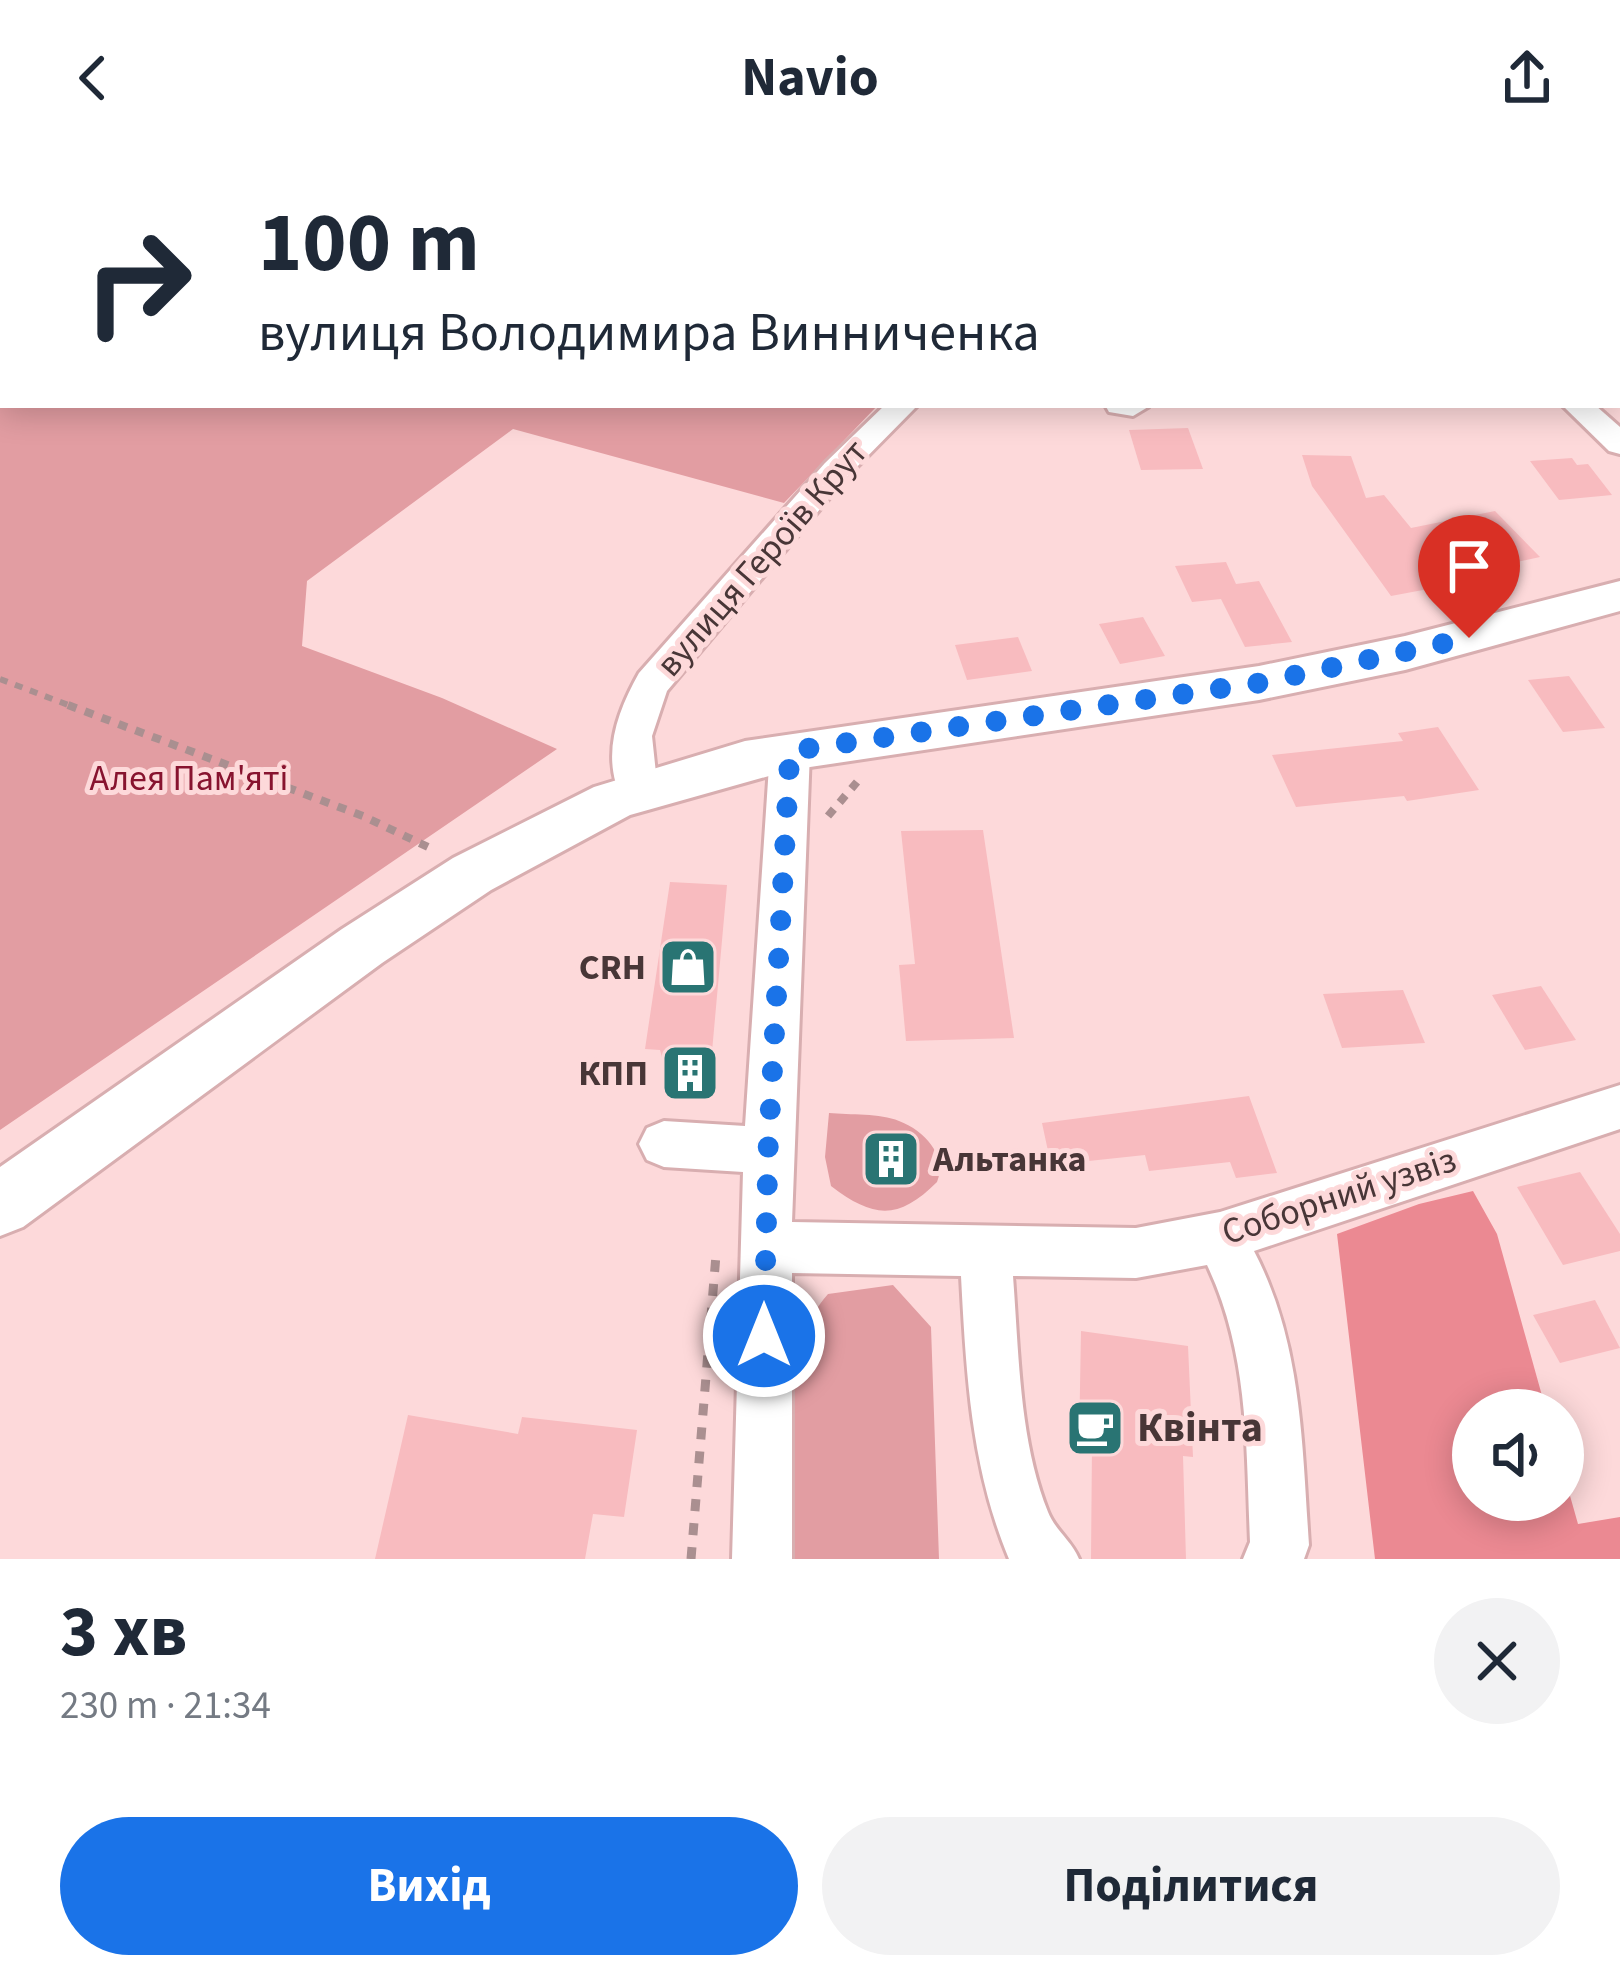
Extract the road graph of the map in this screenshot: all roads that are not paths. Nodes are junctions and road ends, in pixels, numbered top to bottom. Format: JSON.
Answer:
{"nodes":[{"id":1,"x":900,"y":408,"type":"edge"},
{"id":2,"x":1580,"y":408,"type":"edge"},
{"id":3,"x":1620,"y":444,"type":"edge"},
{"id":4,"x":1620,"y":596,"type":"edge"},
{"id":5,"x":790,"y":751,"type":"junction"},
{"id":6,"x":638,"y":793,"type":"junction"},
{"id":7,"x":1620,"y":1107,"type":"edge"},
{"id":8,"x":664,"y":1144,"type":"dead end"},
{"id":9,"x":768,"y":1151,"type":"junction"},
{"id":10,"x":0,"y":1205,"type":"edge"},
{"id":11,"x":1220,"y":1237,"type":"junction"},
{"id":12,"x":741,"y":1246,"type":"junction"},
{"id":13,"x":985,"y":1251,"type":"junction"},
{"id":14,"x":1282,"y":1554,"type":"edge"},
{"id":15,"x":762,"y":1559,"type":"edge"},
{"id":16,"x":1049,"y":1559,"type":"edge"}],
"edges":[{"from":1,"to":6,"type":"street","name":"вулиця Героїв Крут"},
{"from":2,"to":3,"type":"street"},
{"from":4,"to":5,"type":"main road"},
{"from":5,"to":6,"type":"main road"},
{"from":5,"to":9,"type":"street"},
{"from":6,"to":10,"type":"main road"},
{"from":7,"to":11,"type":"street","name":"Соборний узвіз"},
{"from":8,"to":9,"type":"street"},
{"from":9,"to":12,"type":"street"},
{"from":11,"to":13,"type":"street","name":"Соборний узвіз"},
{"from":11,"to":14,"type":"street"},
{"from":12,"to":13,"type":"street","name":"Соборний узвіз"},
{"from":12,"to":15,"type":"street"},
{"from":13,"to":16,"type":"street"}]}
